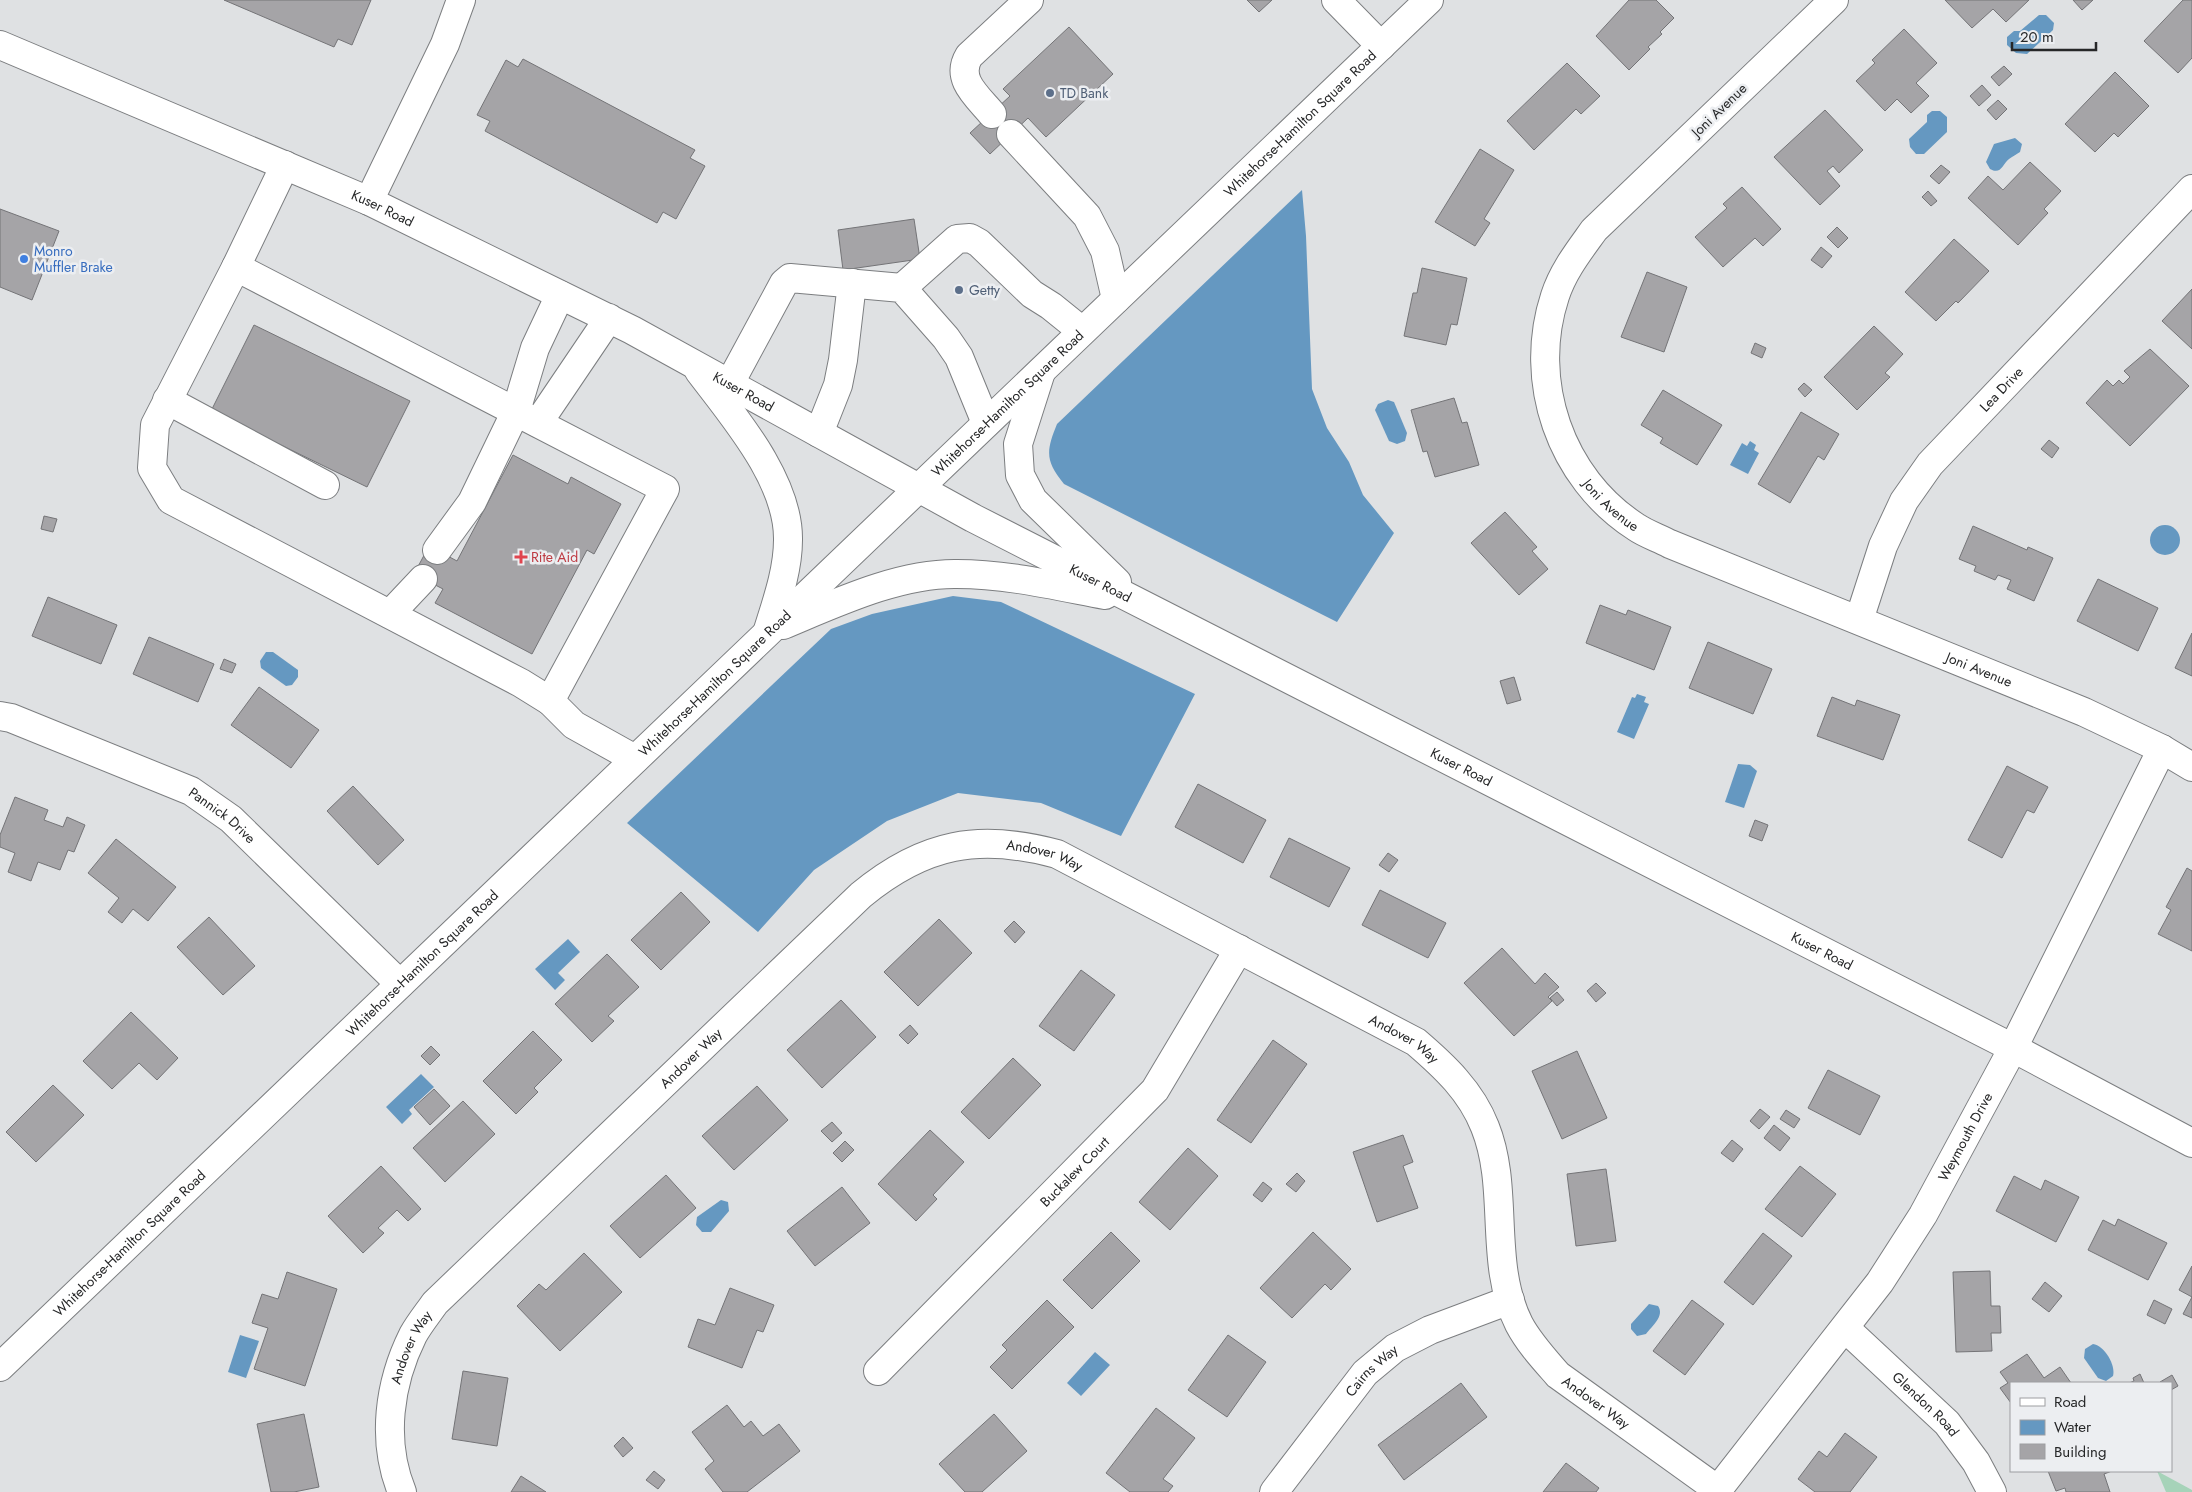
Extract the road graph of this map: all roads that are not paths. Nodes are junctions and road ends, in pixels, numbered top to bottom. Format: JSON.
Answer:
{"nodes":[{"id":1,"x":461,"y":0,"type":"edge"},
{"id":2,"x":1029,"y":0,"type":"edge"},
{"id":3,"x":1336,"y":0,"type":"edge"},
{"id":4,"x":1429,"y":0,"type":"edge"},
{"id":5,"x":1834,"y":0,"type":"edge"},
{"id":6,"x":0,"y":45,"type":"edge"},
{"id":7,"x":1381,"y":46,"type":"junction"},
{"id":8,"x":992,"y":114,"type":"dead end"},
{"id":9,"x":1011,"y":134,"type":"dead end"},
{"id":10,"x":285,"y":165,"type":"junction"},
{"id":11,"x":2192,"y":189,"type":"edge"},
{"id":12,"x":369,"y":201,"type":"junction"},
{"id":13,"x":236,"y":267,"type":"junction"},
{"id":14,"x":852,"y":284,"type":"junction"},
{"id":15,"x":902,"y":288,"type":"junction"},
{"id":16,"x":560,"y":295,"type":"junction"},
{"id":17,"x":1116,"y":299,"type":"junction"},
{"id":18,"x":608,"y":318,"type":"junction"},
{"id":19,"x":1082,"y":331,"type":"junction"},
{"id":20,"x":693,"y":363,"type":"junction"},
{"id":21,"x":1042,"y":369,"type":"junction"},
{"id":22,"x":730,"y":383,"type":"junction"},
{"id":23,"x":167,"y":400,"type":"junction"},
{"id":24,"x":527,"y":417,"type":"junction"},
{"id":25,"x":986,"y":422,"type":"junction"},
{"id":26,"x":819,"y":433,"type":"junction"},
{"id":27,"x":325,"y":485,"type":"dead end"},
{"id":28,"x":918,"y":487,"type":"junction"},
{"id":29,"x":437,"y":550,"type":"dead end"},
{"id":30,"x":423,"y":579,"type":"dead end"},
{"id":31,"x":1136,"y":600,"type":"junction"},
{"id":32,"x":390,"y":614,"type":"junction"},
{"id":33,"x":1859,"y":620,"type":"junction"},
{"id":34,"x":768,"y":631,"type":"junction"},
{"id":35,"x":550,"y":702,"type":"junction"},
{"id":36,"x":0,"y":716,"type":"edge"},
{"id":37,"x":2162,"y":749,"type":"junction"},
{"id":38,"x":635,"y":759,"type":"junction"},
{"id":39,"x":2192,"y":767,"type":"edge"},
{"id":40,"x":1239,"y":948,"type":"junction"},
{"id":41,"x":400,"y":984,"type":"junction"},
{"id":42,"x":2013,"y":1048,"type":"junction"},
{"id":43,"x":2192,"y":1143,"type":"edge"},
{"id":44,"x":1510,"y":1300,"type":"junction"},
{"id":45,"x":1845,"y":1328,"type":"junction"},
{"id":46,"x":0,"y":1367,"type":"edge"},
{"id":47,"x":878,"y":1371,"type":"dead end"},
{"id":48,"x":1717,"y":1491,"type":"edge"},
{"id":49,"x":402,"y":1492,"type":"edge"},
{"id":50,"x":1274,"y":1492,"type":"edge"},
{"id":51,"x":1992,"y":1492,"type":"edge"}],
"edges":[{"from":1,"to":12,"type":"street"},
{"from":2,"to":8,"type":"street"},
{"from":3,"to":7,"type":"street"},
{"from":4,"to":7,"type":"street","name":"Whitehorse-Hamilton Square Road"},
{"from":5,"to":33,"type":"street","name":"Joni Avenue"},
{"from":6,"to":10,"type":"street","name":"Kuser Road"},
{"from":7,"to":17,"type":"street","name":"Whitehorse-Hamilton Square Road"},
{"from":9,"to":17,"type":"street"},
{"from":10,"to":12,"type":"street","name":"Kuser Road"},
{"from":10,"to":13,"type":"street"},
{"from":11,"to":33,"type":"street","name":"Lea Drive"},
{"from":12,"to":16,"type":"street","name":"Kuser Road"},
{"from":13,"to":23,"type":"street"},
{"from":13,"to":24,"type":"street"},
{"from":14,"to":15,"type":"street"},
{"from":14,"to":22,"type":"street"},
{"from":14,"to":26,"type":"street"},
{"from":15,"to":19,"type":"street"},
{"from":15,"to":25,"type":"street"},
{"from":16,"to":18,"type":"street","name":"Kuser Road"},
{"from":16,"to":24,"type":"street"},
{"from":17,"to":19,"type":"street","name":"Whitehorse-Hamilton Square Road"},
{"from":18,"to":20,"type":"street","name":"Kuser Road"},
{"from":18,"to":24,"type":"street"},
{"from":19,"to":21,"type":"street","name":"Whitehorse-Hamilton Square Road"},
{"from":20,"to":22,"type":"street","name":"Kuser Road"},
{"from":20,"to":34,"type":"street"},
{"from":21,"to":25,"type":"street","name":"Whitehorse-Hamilton Square Road"},
{"from":21,"to":31,"type":"street"},
{"from":22,"to":26,"type":"street","name":"Kuser Road"},
{"from":23,"to":27,"type":"street"},
{"from":23,"to":32,"type":"street"},
{"from":24,"to":29,"type":"street"},
{"from":24,"to":35,"type":"street"},
{"from":25,"to":28,"type":"street","name":"Whitehorse-Hamilton Square Road"},
{"from":26,"to":28,"type":"street","name":"Kuser Road"},
{"from":28,"to":31,"type":"street","name":"Kuser Road"},
{"from":28,"to":34,"type":"street","name":"Whitehorse-Hamilton Square Road"},
{"from":30,"to":32,"type":"street"},
{"from":31,"to":34,"type":"street"},
{"from":31,"to":42,"type":"street","name":"Kuser Road"},
{"from":32,"to":35,"type":"street"},
{"from":33,"to":37,"type":"street","name":"Joni Avenue"},
{"from":34,"to":38,"type":"street","name":"Whitehorse-Hamilton Square Road"},
{"from":35,"to":38,"type":"street"},
{"from":36,"to":41,"type":"street","name":"Pannick Drive"},
{"from":37,"to":39,"type":"street","name":"Joni Avenue"},
{"from":37,"to":42,"type":"street","name":"Weymouth Drive"},
{"from":38,"to":41,"type":"street","name":"Whitehorse-Hamilton Square Road"},
{"from":40,"to":44,"type":"street","name":"Andover Way"},
{"from":40,"to":47,"type":"street","name":"Buckalew Court"},
{"from":40,"to":49,"type":"street","name":"Andover Way"},
{"from":41,"to":46,"type":"street","name":"Whitehorse-Hamilton Square Road"},
{"from":42,"to":43,"type":"street","name":"Kuser Road"},
{"from":42,"to":45,"type":"street","name":"Weymouth Drive"},
{"from":44,"to":48,"type":"street","name":"Andover Way"},
{"from":44,"to":50,"type":"street","name":"Cairns Way"},
{"from":45,"to":48,"type":"street","name":"Weymouth Drive"},
{"from":45,"to":51,"type":"street","name":"Glendon Road"}]}
